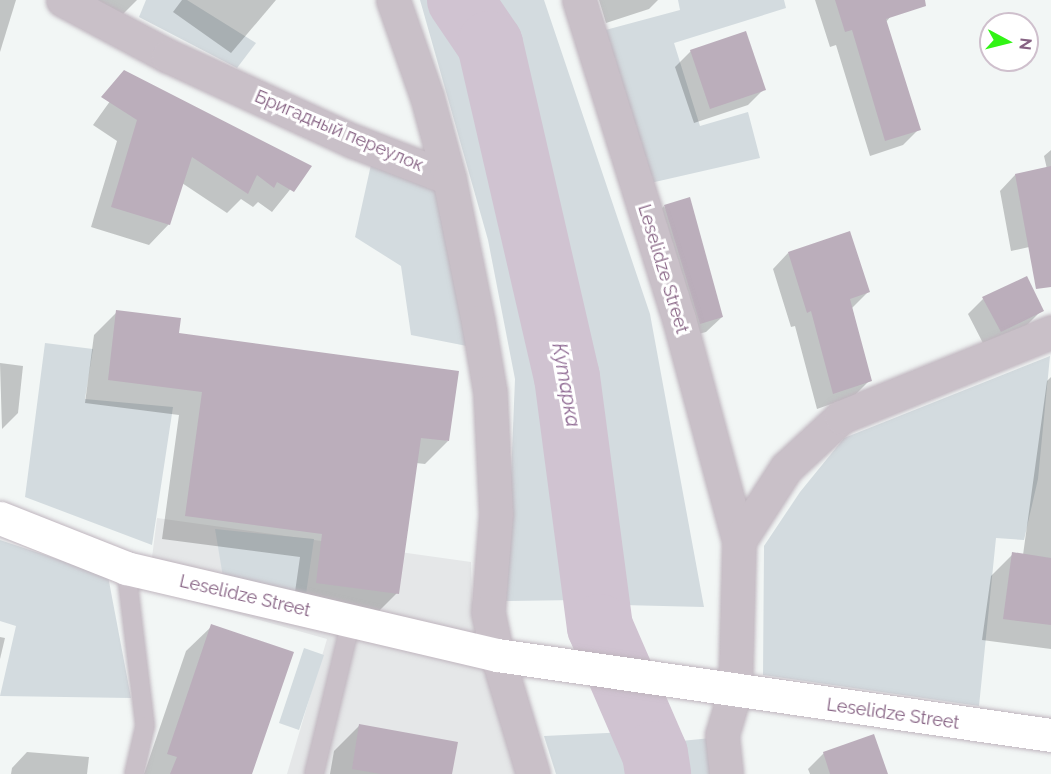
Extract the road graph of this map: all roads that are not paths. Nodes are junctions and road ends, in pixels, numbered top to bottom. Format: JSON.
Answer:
{"nodes":[{"id":1,"x":63,"y":0,"type":"edge"},
{"id":2,"x":393,"y":0,"type":"edge"},
{"id":3,"x":579,"y":0,"type":"edge"},
{"id":4,"x":449,"y":178,"type":"junction"},
{"id":5,"x":1051,"y":332,"type":"edge"},
{"id":6,"x":0,"y":518,"type":"edge"},
{"id":7,"x":739,"y":541,"type":"junction"},
{"id":8,"x":126,"y":568,"type":"junction"},
{"id":9,"x":351,"y":621,"type":"junction"},
{"id":10,"x":497,"y":655,"type":"junction"},
{"id":11,"x":735,"y":691,"type":"junction"},
{"id":12,"x":1051,"y":735,"type":"edge"},
{"id":13,"x":134,"y":774,"type":"edge"},
{"id":14,"x":314,"y":774,"type":"edge"},
{"id":15,"x":533,"y":774,"type":"edge"},
{"id":16,"x":726,"y":774,"type":"edge"}],
"edges":[{"from":1,"to":4,"type":"street","name":"Бригадный переулок"},
{"from":2,"to":4,"type":"street","name":"Бригадный переулок"},
{"from":3,"to":7,"type":"street","name":"Leselidze Street"},
{"from":4,"to":10,"type":"street"},
{"from":5,"to":7,"type":"street"},
{"from":6,"to":8,"type":"street","name":"Leselidze Street"},
{"from":7,"to":11,"type":"street","name":"Leselidze Street"},
{"from":8,"to":9,"type":"street","name":"Leselidze Street"},
{"from":8,"to":13,"type":"lane"},
{"from":9,"to":10,"type":"street","name":"Leselidze Street"},
{"from":9,"to":14,"type":"lane"},
{"from":10,"to":11,"type":"street","name":"Leselidze Street"},
{"from":10,"to":15,"type":"street"},
{"from":11,"to":12,"type":"street","name":"Leselidze Street"},
{"from":11,"to":16,"type":"street","name":"Leselidze Street"}]}
